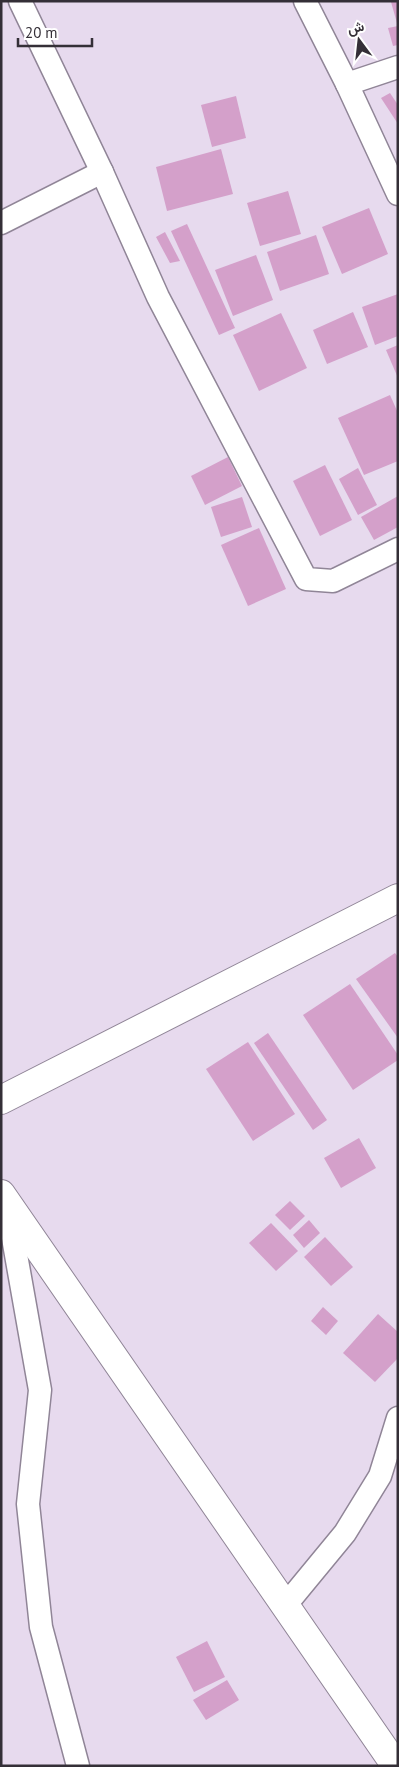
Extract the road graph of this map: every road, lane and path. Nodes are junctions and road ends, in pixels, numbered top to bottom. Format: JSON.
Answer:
{"nodes":[{"id":1,"x":20,"y":1,"type":"edge"},
{"id":2,"x":305,"y":1,"type":"edge"},
{"id":3,"x":398,"y":67,"type":"edge"},
{"id":4,"x":347,"y":84,"type":"junction"},
{"id":5,"x":102,"y":172,"type":"junction"},
{"id":6,"x":398,"y":194,"type":"edge"},
{"id":7,"x":1,"y":223,"type":"edge"},
{"id":8,"x":398,"y":549,"type":"edge"},
{"id":9,"x":398,"y":898,"type":"edge"},
{"id":10,"x":1,"y":1100,"type":"edge"},
{"id":11,"x":4,"y":1198,"type":"edge"},
{"id":12,"x":398,"y":1418,"type":"edge"},
{"id":13,"x":284,"y":1607,"type":"junction"},
{"id":14,"x":78,"y":1766,"type":"edge"},
{"id":15,"x":396,"y":1766,"type":"edge"}],
"edges":[{"from":1,"to":5,"type":"street"},
{"from":2,"to":4,"type":"street"},
{"from":3,"to":4,"type":"street"},
{"from":4,"to":6,"type":"street"},
{"from":5,"to":7,"type":"street"},
{"from":5,"to":8,"type":"street"},
{"from":9,"to":10,"type":"street"},
{"from":11,"to":13,"type":"street"},
{"from":11,"to":14,"type":"street"},
{"from":12,"to":13,"type":"street"},
{"from":13,"to":15,"type":"street"}]}
